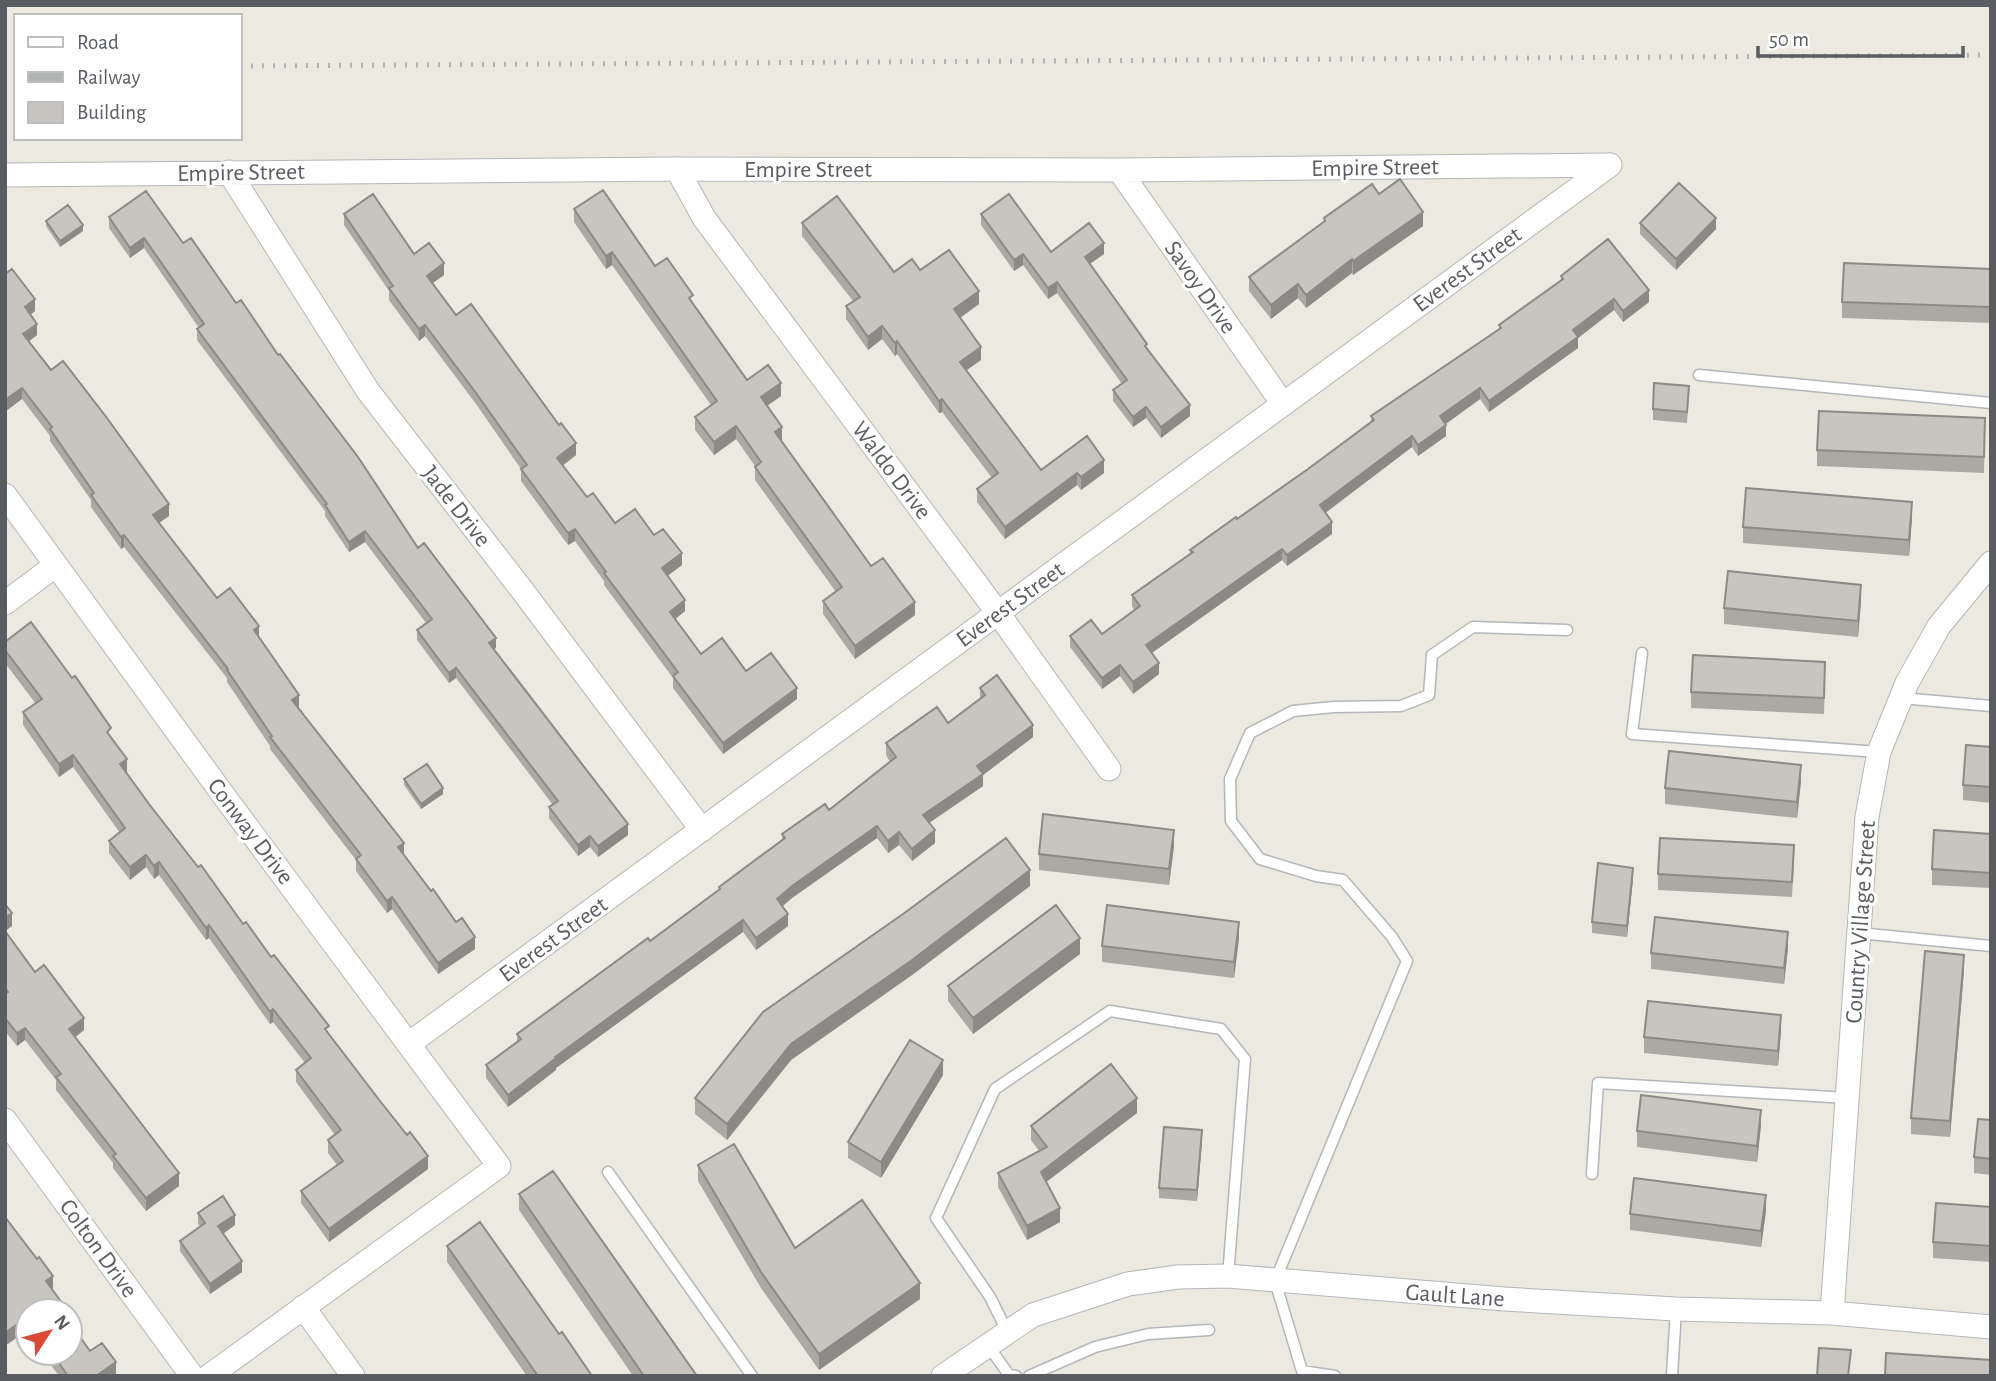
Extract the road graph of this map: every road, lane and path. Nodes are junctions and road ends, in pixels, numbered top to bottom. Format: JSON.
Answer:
{"nodes":[{"id":1,"x":1610,"y":165,"type":"joint"},
{"id":2,"x":677,"y":169,"type":"junction"},
{"id":3,"x":1119,"y":170,"type":"junction"},
{"id":4,"x":229,"y":172,"type":"junction"},
{"id":5,"x":5,"y":175,"type":"edge"},
{"id":6,"x":1699,"y":375,"type":"dead end"},
{"id":7,"x":1991,"y":403,"type":"edge"},
{"id":8,"x":1283,"y":404,"type":"junction"},
{"id":9,"x":5,"y":495,"type":"edge"},
{"id":10,"x":1991,"y":563,"type":"edge"},
{"id":11,"x":57,"y":565,"type":"junction"},
{"id":12,"x":5,"y":603,"type":"edge"},
{"id":13,"x":998,"y":613,"type":"junction"},
{"id":14,"x":1567,"y":630,"type":"dead end"},
{"id":15,"x":1642,"y":653,"type":"dead end"},
{"id":16,"x":1901,"y":698,"type":"junction"},
{"id":17,"x":1991,"y":706,"type":"edge"},
{"id":18,"x":1879,"y":752,"type":"junction"},
{"id":19,"x":1109,"y":769,"type":"dead end"},
{"id":20,"x":702,"y":830,"type":"junction"},
{"id":21,"x":1859,"y":933,"type":"junction"},
{"id":22,"x":1991,"y":946,"type":"edge"},
{"id":23,"x":410,"y":1043,"type":"junction"},
{"id":24,"x":1847,"y":1098,"type":"junction"},
{"id":25,"x":5,"y":1120,"type":"edge"},
{"id":26,"x":608,"y":1172,"type":"dead end"},
{"id":27,"x":1592,"y":1174,"type":"dead end"},
{"id":28,"x":1228,"y":1276,"type":"junction"},
{"id":29,"x":1275,"y":1281,"type":"junction"},
{"id":30,"x":303,"y":1307,"type":"junction"},
{"id":31,"x":1676,"y":1309,"type":"junction"},
{"id":32,"x":1832,"y":1313,"type":"junction"},
{"id":33,"x":1991,"y":1327,"type":"edge"},
{"id":34,"x":1209,"y":1330,"type":"dead end"},
{"id":35,"x":1007,"y":1331,"type":"junction"},
{"id":36,"x":987,"y":1344,"type":"junction"},
{"id":37,"x":192,"y":1376,"type":"edge"},
{"id":38,"x":209,"y":1376,"type":"edge"},
{"id":39,"x":353,"y":1376,"type":"edge"},
{"id":40,"x":752,"y":1376,"type":"edge"},
{"id":41,"x":943,"y":1376,"type":"edge"},
{"id":42,"x":1016,"y":1376,"type":"edge"},
{"id":43,"x":1029,"y":1376,"type":"edge"},
{"id":44,"x":1335,"y":1376,"type":"edge"},
{"id":45,"x":1672,"y":1376,"type":"edge"}],
"edges":[{"from":1,"to":3,"type":"street","name":"Empire Street"},
{"from":1,"to":8,"type":"street","name":"Everest Street"},
{"from":2,"to":3,"type":"street","name":"Empire Street"},
{"from":2,"to":4,"type":"street","name":"Empire Street"},
{"from":2,"to":13,"type":"street","name":"Waldo Drive"},
{"from":3,"to":8,"type":"street","name":"Savoy Drive"},
{"from":4,"to":5,"type":"street","name":"Empire Street"},
{"from":4,"to":20,"type":"street","name":"Jade Drive"},
{"from":6,"to":7,"type":"lane"},
{"from":8,"to":13,"type":"street","name":"Everest Street"},
{"from":9,"to":11,"type":"street","name":"Conway Drive"},
{"from":10,"to":16,"type":"street","name":"Country Village Street"},
{"from":11,"to":12,"type":"street"},
{"from":11,"to":23,"type":"street","name":"Conway Drive"},
{"from":13,"to":19,"type":"street","name":"Waldo Drive"},
{"from":13,"to":20,"type":"street","name":"Everest Street"},
{"from":14,"to":29,"type":"lane"},
{"from":15,"to":18,"type":"lane"},
{"from":16,"to":17,"type":"lane"},
{"from":16,"to":18,"type":"street","name":"Country Village Street"},
{"from":18,"to":21,"type":"street","name":"Country Village Street"},
{"from":20,"to":23,"type":"street","name":"Everest Street"},
{"from":21,"to":22,"type":"lane"},
{"from":21,"to":24,"type":"street","name":"Country Village Street"},
{"from":23,"to":30,"type":"street","name":"Conway Drive"},
{"from":24,"to":27,"type":"lane"},
{"from":24,"to":32,"type":"street","name":"Country Village Street"},
{"from":25,"to":37,"type":"street","name":"Colton Drive"},
{"from":26,"to":40,"type":"lane"},
{"from":28,"to":29,"type":"street","name":"Gault Lane"},
{"from":28,"to":35,"type":"street","name":"Gault Lane"},
{"from":28,"to":35,"type":"lane"},
{"from":29,"to":31,"type":"street","name":"Gault Lane"},
{"from":29,"to":44,"type":"lane"},
{"from":30,"to":38,"type":"street"},
{"from":30,"to":39,"type":"street"},
{"from":31,"to":32,"type":"street","name":"Gault Lane"},
{"from":31,"to":45,"type":"lane"},
{"from":32,"to":33,"type":"street","name":"Gault Lane"},
{"from":34,"to":43,"type":"lane"},
{"from":35,"to":36,"type":"street","name":"Gault Lane"},
{"from":36,"to":41,"type":"street","name":"Gault Lane"},
{"from":36,"to":42,"type":"lane"}]}
